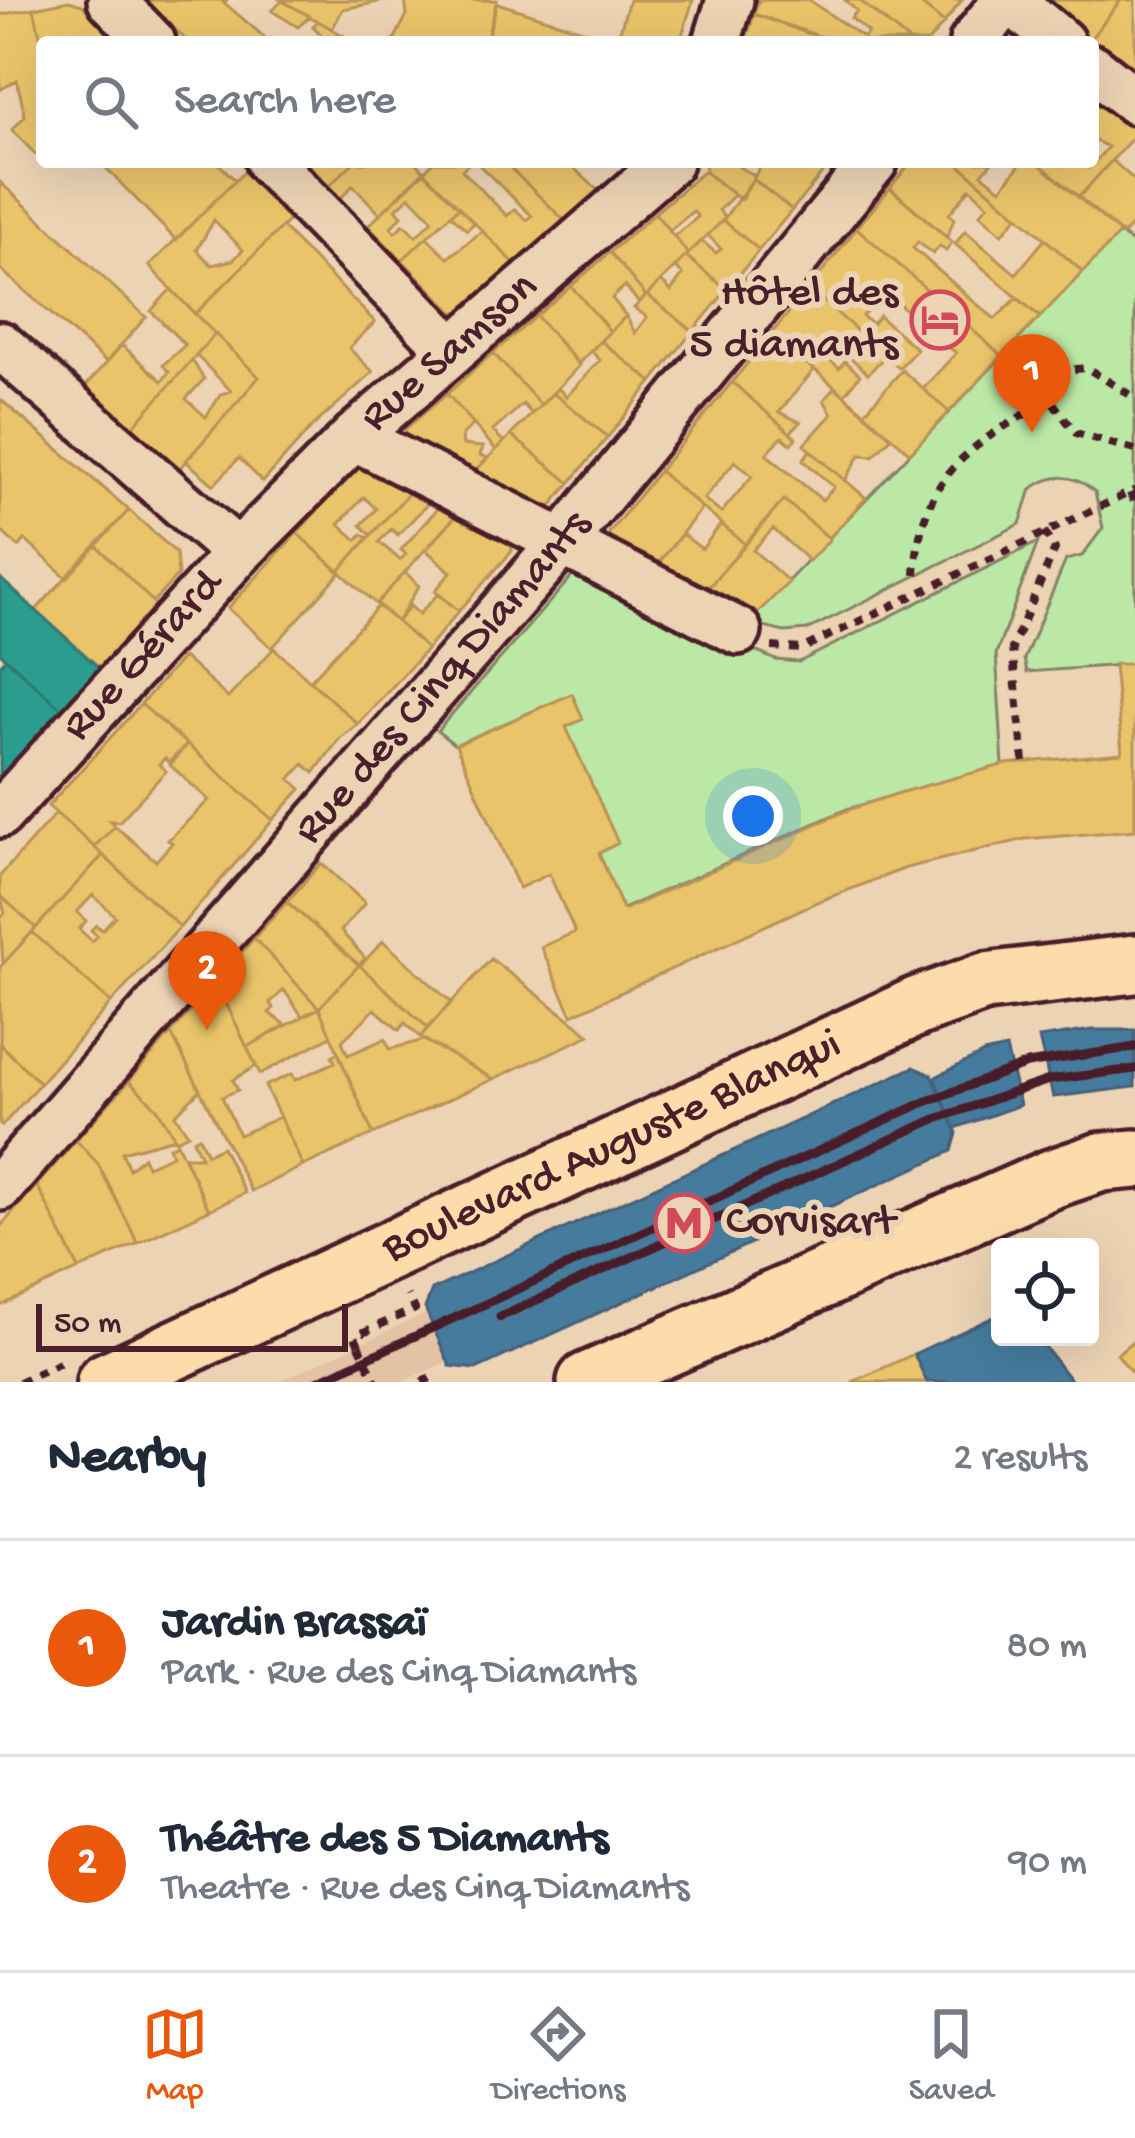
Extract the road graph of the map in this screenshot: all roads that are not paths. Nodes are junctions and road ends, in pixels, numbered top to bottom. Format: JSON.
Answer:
{"nodes":[{"id":1,"x":111,"y":0,"type":"edge"},
{"id":2,"x":730,"y":0,"type":"edge"},
{"id":3,"x":1008,"y":0,"type":"edge"},
{"id":4,"x":146,"y":36,"type":"edge"},
{"id":5,"x":719,"y":36,"type":"edge"},
{"id":6,"x":978,"y":36,"type":"edge"},
{"id":7,"x":1053,"y":36,"type":"edge"},
{"id":8,"x":1099,"y":73,"type":"edge"},
{"id":9,"x":1135,"y":101,"type":"edge"},
{"id":10,"x":275,"y":168,"type":"edge"},
{"id":11,"x":662,"y":168,"type":"edge"},
{"id":12,"x":869,"y":168,"type":"edge"},
{"id":13,"x":0,"y":345,"type":"edge"},
{"id":14,"x":452,"y":350,"type":"junction"},
{"id":15,"x":354,"y":437,"type":"junction"},
{"id":16,"x":562,"y":544,"type":"junction"},
{"id":17,"x":238,"y":554,"type":"junction"},
{"id":18,"x":738,"y":631,"type":"road end"},
{"id":19,"x":0,"y":814,"type":"edge"},
{"id":20,"x":1135,"y":964,"type":"edge"},
{"id":21,"x":1135,"y":1159,"type":"edge"},
{"id":22,"x":0,"y":1187,"type":"edge"},
{"id":23,"x":106,"y":1382,"type":"edge"},
{"id":24,"x":587,"y":1382,"type":"edge"}],
"edges":[{"from":1,"to":4,"type":"street"},
{"from":2,"to":5,"type":"street"},
{"from":3,"to":6,"type":"street"},
{"from":3,"to":7,"type":"street"},
{"from":8,"to":9,"type":"street"},
{"from":10,"to":14,"type":"street"},
{"from":11,"to":14,"type":"street","name":"Rue Samson"},
{"from":12,"to":16,"type":"street","name":"Rue des Cinq Diamants"},
{"from":13,"to":17,"type":"street"},
{"from":14,"to":15,"type":"street","name":"Rue Samson"},
{"from":15,"to":16,"type":"street"},
{"from":15,"to":17,"type":"street","name":"Rue Samson"},
{"from":16,"to":18,"type":"street"},
{"from":16,"to":22,"type":"street","name":"Rue des Cinq Diamants"},
{"from":17,"to":19,"type":"street","name":"Rue Gérard"},
{"from":20,"to":23,"type":"main road","name":"Boulevard Auguste Blanqui"},
{"from":21,"to":24,"type":"main road"}]}
